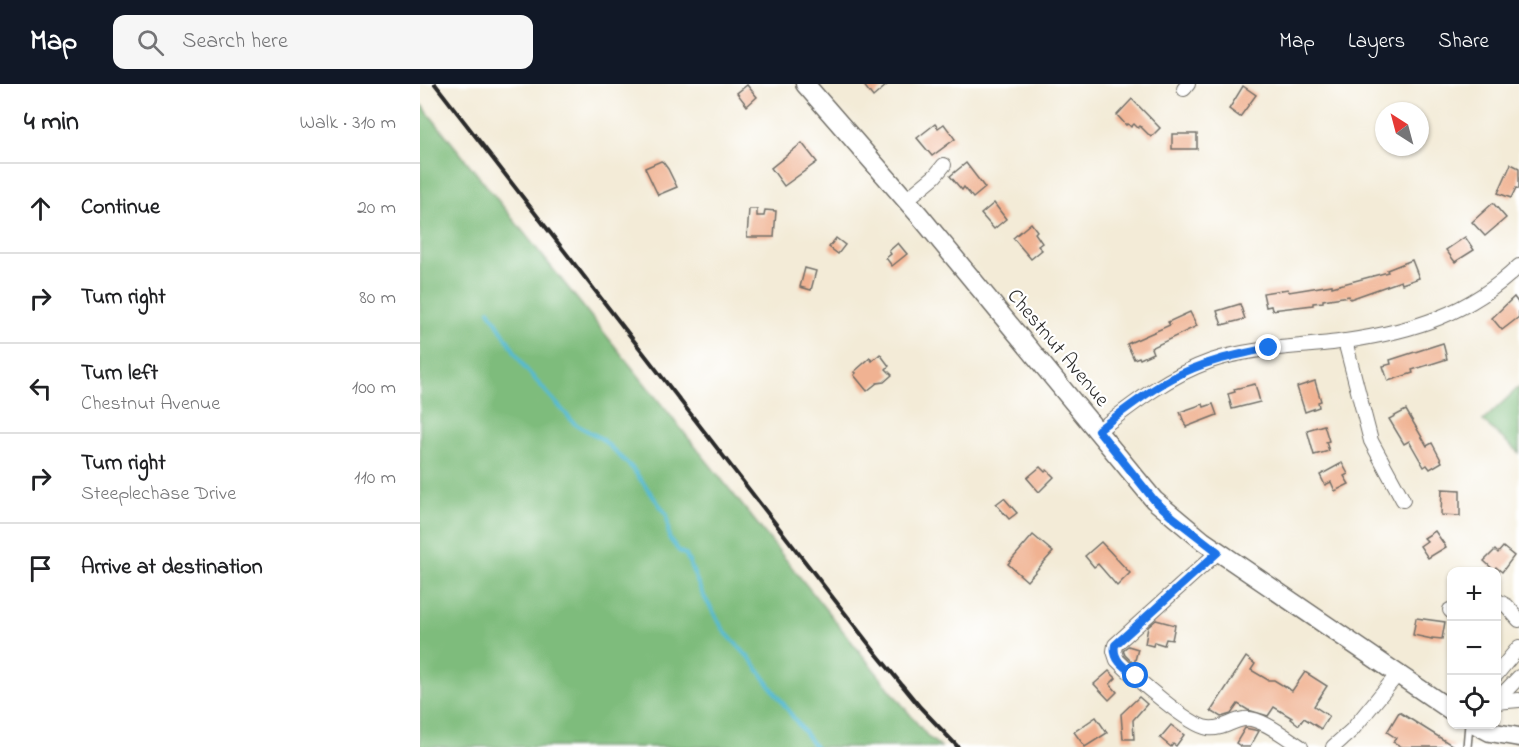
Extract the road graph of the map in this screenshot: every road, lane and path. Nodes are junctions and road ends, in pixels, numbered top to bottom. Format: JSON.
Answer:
{"nodes":[{"id":1,"x":805,"y":84,"type":"edge"},
{"id":2,"x":944,"y":165,"type":"dead end"},
{"id":3,"x":906,"y":200,"type":"junction"},
{"id":4,"x":1519,"y":267,"type":"edge"},
{"id":5,"x":1345,"y":341,"type":"junction"},
{"id":6,"x":1098,"y":430,"type":"junction"},
{"id":7,"x":1403,"y":500,"type":"dead end"},
{"id":8,"x":1218,"y":552,"type":"junction"},
{"id":9,"x":1501,"y":602,"type":"edge"},
{"id":10,"x":1519,"y":620,"type":"edge"},
{"id":11,"x":1519,"y":646,"type":"edge"},
{"id":12,"x":1501,"y":670,"type":"edge"},
{"id":13,"x":1397,"y":675,"type":"junction"},
{"id":14,"x":1519,"y":677,"type":"edge"},
{"id":15,"x":1501,"y":697,"type":"edge"},
{"id":16,"x":1519,"y":700,"type":"edge"},
{"id":17,"x":1501,"y":702,"type":"edge"},
{"id":18,"x":1447,"y":708,"type":"edge"},
{"id":19,"x":1474,"y":729,"type":"edge"},
{"id":20,"x":1484,"y":729,"type":"edge"},
{"id":21,"x":1519,"y":737,"type":"edge"},
{"id":22,"x":1342,"y":745,"type":"edge"},
{"id":23,"x":1301,"y":747,"type":"edge"},
{"id":24,"x":1467,"y":747,"type":"edge"}],
"edges":[{"from":1,"to":3,"type":"street","name":"Chestnut Avenue"},
{"from":2,"to":3,"type":"street"},
{"from":3,"to":6,"type":"street","name":"Chestnut Avenue"},
{"from":4,"to":5,"type":"street"},
{"from":5,"to":6,"type":"street"},
{"from":5,"to":7,"type":"street"},
{"from":6,"to":8,"type":"street","name":"Chestnut Avenue"},
{"from":8,"to":13,"type":"street","name":"Chestnut Avenue"},
{"from":8,"to":23,"type":"street"},
{"from":9,"to":10,"type":"street"},
{"from":11,"to":12,"type":"street"},
{"from":13,"to":18,"type":"street","name":"Chestnut Avenue"},
{"from":13,"to":22,"type":"street"},
{"from":14,"to":15,"type":"street"},
{"from":16,"to":17,"type":"street"},
{"from":19,"to":24,"type":"lane"},
{"from":20,"to":21,"type":"street"}]}
